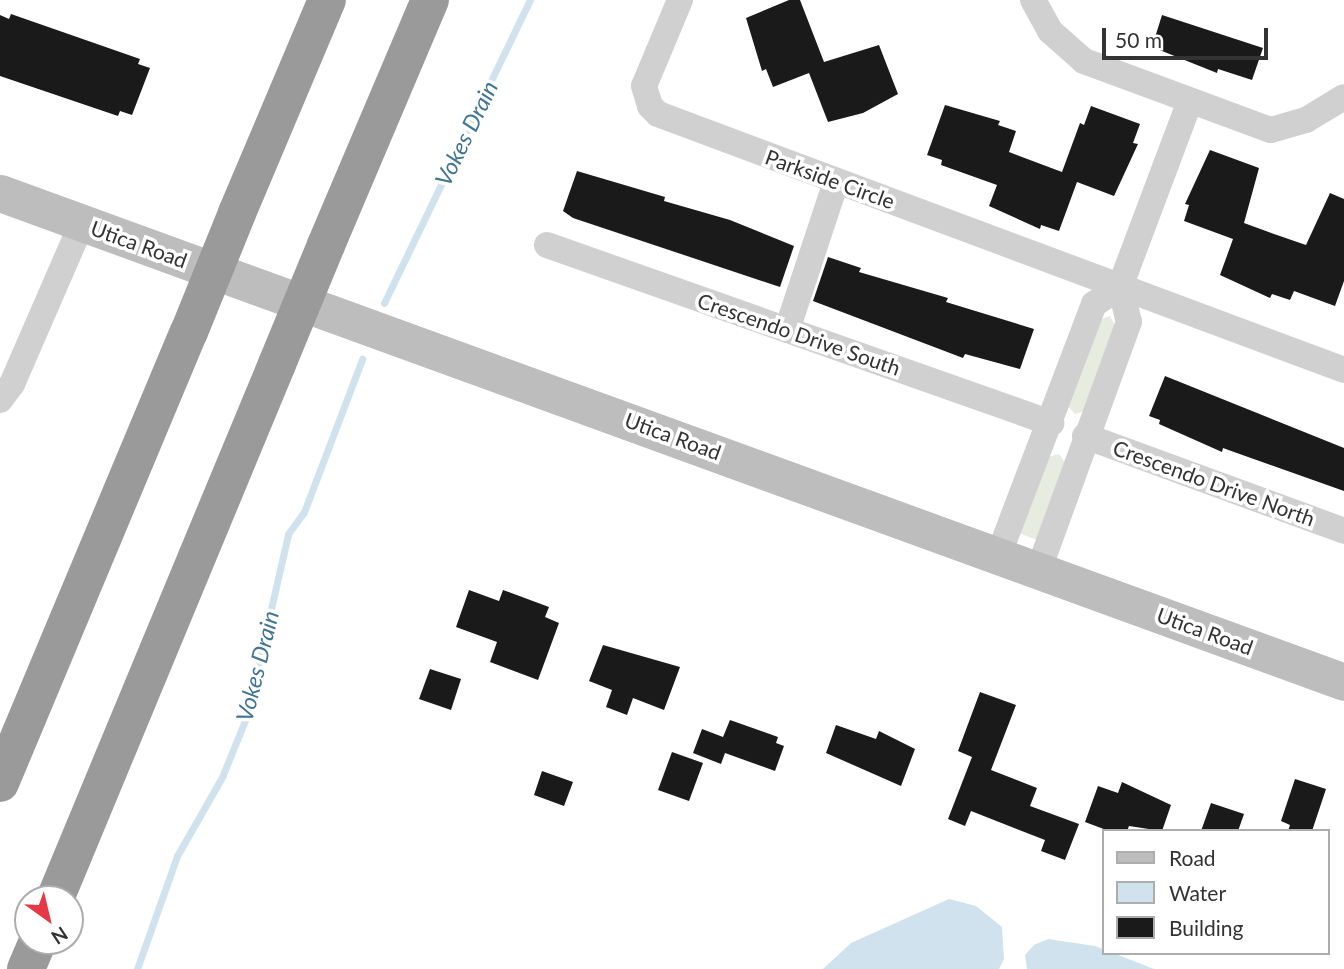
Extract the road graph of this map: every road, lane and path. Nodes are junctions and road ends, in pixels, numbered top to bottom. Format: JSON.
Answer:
{"nodes":[{"id":1,"x":327,"y":0,"type":"edge"},
{"id":2,"x":429,"y":0,"type":"edge"},
{"id":3,"x":680,"y":0,"type":"edge"},
{"id":4,"x":1032,"y":0,"type":"edge"},
{"id":5,"x":1344,"y":96,"type":"edge"},
{"id":6,"x":1191,"y":100,"type":"junction"},
{"id":7,"x":836,"y":182,"type":"junction"},
{"id":8,"x":0,"y":193,"type":"edge"},
{"id":9,"x":82,"y":223,"type":"junction"},
{"id":10,"x":547,"y":245,"type":"dead end"},
{"id":11,"x":1120,"y":287,"type":"junction"},
{"id":12,"x":787,"y":330,"type":"junction"},
{"id":13,"x":1344,"y":370,"type":"edge"},
{"id":14,"x":0,"y":400,"type":"edge"},
{"id":15,"x":1051,"y":423,"type":"junction"},
{"id":16,"x":1085,"y":436,"type":"junction"},
{"id":17,"x":1344,"y":531,"type":"edge"},
{"id":18,"x":999,"y":554,"type":"junction"},
{"id":19,"x":1039,"y":569,"type":"junction"},
{"id":20,"x":1344,"y":682,"type":"edge"},
{"id":21,"x":0,"y":783,"type":"edge"},
{"id":22,"x":61,"y":885,"type":"edge"}],
"edges":[{"from":1,"to":21,"type":"highway","bridge":true},
{"from":2,"to":22,"type":"highway","bridge":true},
{"from":3,"to":7,"type":"street","name":"Parkside Circle"},
{"from":4,"to":6,"type":"street"},
{"from":5,"to":6,"type":"street"},
{"from":6,"to":11,"type":"street"},
{"from":7,"to":11,"type":"street","name":"Parkside Circle"},
{"from":7,"to":12,"type":"street"},
{"from":8,"to":9,"type":"street","name":"Utica Road"},
{"from":9,"to":14,"type":"street"},
{"from":9,"to":18,"type":"street","name":"Utica Road"},
{"from":10,"to":12,"type":"street","name":"Crescendo Drive South"},
{"from":11,"to":13,"type":"street","name":"Parkside Circle"},
{"from":11,"to":15,"type":"street"},
{"from":11,"to":16,"type":"street"},
{"from":12,"to":15,"type":"street","name":"Crescendo Drive South"},
{"from":15,"to":18,"type":"street"},
{"from":16,"to":17,"type":"street","name":"Crescendo Drive North"},
{"from":16,"to":19,"type":"street"},
{"from":18,"to":19,"type":"street","name":"Utica Road"},
{"from":19,"to":20,"type":"street","name":"Utica Road"}]}
